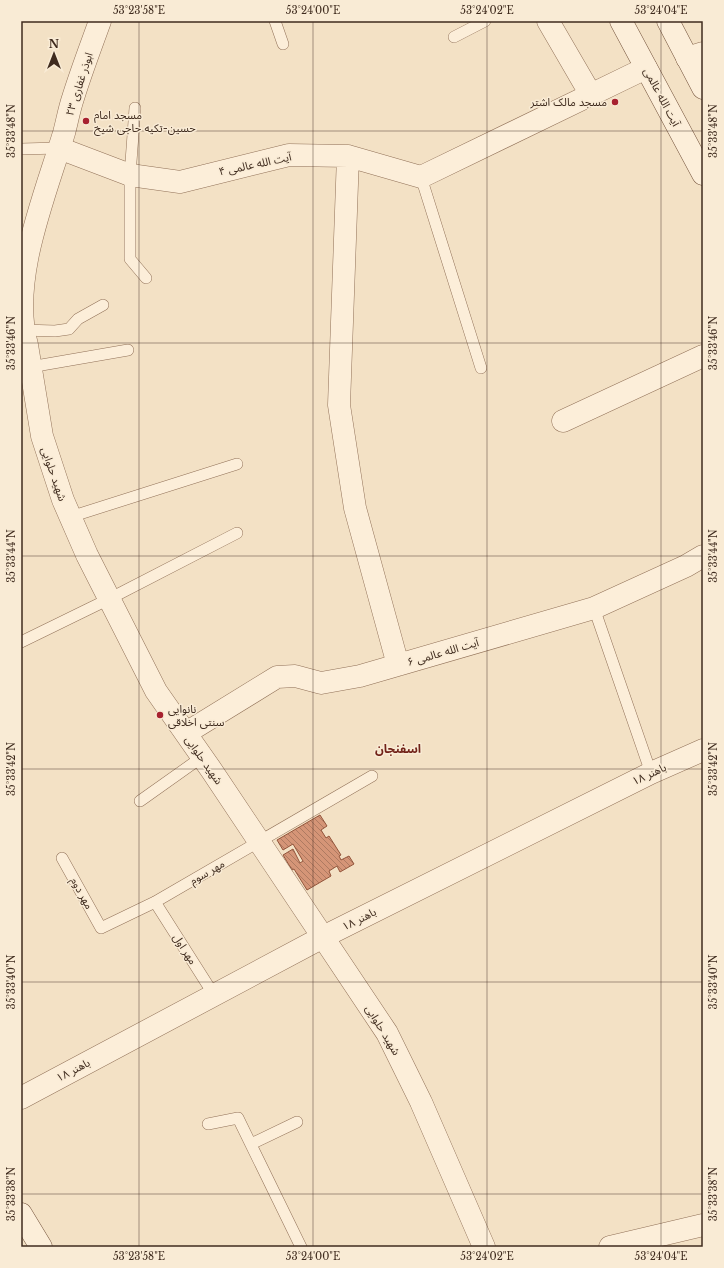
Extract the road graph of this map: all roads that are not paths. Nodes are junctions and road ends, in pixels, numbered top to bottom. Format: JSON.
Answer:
{"nodes":[{"id":1,"x":100,"y":21,"type":"edge"},
{"id":2,"x":275,"y":21,"type":"edge"},
{"id":3,"x":485,"y":21,"type":"edge"},
{"id":4,"x":548,"y":21,"type":"edge"},
{"id":5,"x":621,"y":21,"type":"edge"},
{"id":6,"x":668,"y":21,"type":"edge"},
{"id":7,"x":454,"y":37,"type":"dead end"},
{"id":8,"x":282,"y":44,"type":"dead end"},
{"id":9,"x":695,"y":55,"type":"edge"},
{"id":10,"x":646,"y":68,"type":"junction"},
{"id":11,"x":703,"y":88,"type":"edge"},
{"id":12,"x":591,"y":95,"type":"junction"},
{"id":13,"x":135,"y":108,"type":"dead end"},
{"id":14,"x":59,"y":148,"type":"junction"},
{"id":15,"x":21,"y":149,"type":"edge"},
{"id":16,"x":348,"y":156,"type":"junction"},
{"id":17,"x":703,"y":174,"type":"edge"},
{"id":18,"x":130,"y":175,"type":"junction"},
{"id":19,"x":420,"y":177,"type":"junction"},
{"id":20,"x":146,"y":278,"type":"dead end"},
{"id":21,"x":103,"y":305,"type":"dead end"},
{"id":22,"x":22,"y":330,"type":"edge"},
{"id":23,"x":128,"y":350,"type":"dead end"},
{"id":24,"x":703,"y":356,"type":"edge"},
{"id":25,"x":30,"y":367,"type":"junction"},
{"id":26,"x":481,"y":368,"type":"dead end"},
{"id":27,"x":563,"y":421,"type":"dead end"},
{"id":28,"x":237,"y":464,"type":"dead end"},
{"id":29,"x":70,"y":518,"type":"junction"},
{"id":30,"x":236,"y":533,"type":"dead end"},
{"id":31,"x":703,"y":556,"type":"edge"},
{"id":32,"x":110,"y":599,"type":"junction"},
{"id":33,"x":594,"y":608,"type":"junction"},
{"id":34,"x":21,"y":642,"type":"edge"},
{"id":35,"x":398,"y":665,"type":"junction"},
{"id":36,"x":186,"y":733,"type":"junction"},
{"id":37,"x":703,"y":750,"type":"edge"},
{"id":38,"x":202,"y":757,"type":"junction"},
{"id":39,"x":652,"y":772,"type":"junction"},
{"id":40,"x":372,"y":776,"type":"dead end"},
{"id":41,"x":140,"y":801,"type":"dead end"},
{"id":42,"x":259,"y":841,"type":"junction"},
{"id":43,"x":62,"y":858,"type":"dead end"},
{"id":44,"x":155,"y":902,"type":"junction"},
{"id":45,"x":101,"y":928,"type":"joint"},
{"id":46,"x":323,"y":937,"type":"junction"},
{"id":47,"x":214,"y":995,"type":"junction"},
{"id":48,"x":21,"y":1098,"type":"edge"},
{"id":49,"x":297,"y":1122,"type":"dead end"},
{"id":50,"x":208,"y":1124,"type":"dead end"},
{"id":51,"x":251,"y":1144,"type":"junction"},
{"id":52,"x":21,"y":1214,"type":"edge"},
{"id":53,"x":703,"y":1225,"type":"edge"},
{"id":54,"x":41,"y":1247,"type":"edge"},
{"id":55,"x":301,"y":1247,"type":"edge"},
{"id":56,"x":484,"y":1247,"type":"edge"},
{"id":57,"x":610,"y":1247,"type":"edge"}],
"edges":[{"from":1,"to":14,"type":"street","name":"ابوذر غفاری ۲۳"},
{"from":2,"to":8,"type":"lane"},
{"from":3,"to":7,"type":"lane"},
{"from":4,"to":12,"type":"street"},
{"from":5,"to":10,"type":"street","name":"آیت الله عالمی"},
{"from":6,"to":9,"type":"street"},
{"from":9,"to":11,"type":"street"},
{"from":10,"to":12,"type":"street"},
{"from":10,"to":17,"type":"street","name":"آیت الله عالمی"},
{"from":12,"to":19,"type":"street"},
{"from":13,"to":18,"type":"lane"},
{"from":14,"to":15,"type":"lane"},
{"from":14,"to":18,"type":"street","name":"آیت الله عالمی ۴"},
{"from":14,"to":22,"type":"street","name":"شهید حلوایی"},
{"from":16,"to":18,"type":"street","name":"آیت الله عالمی ۴"},
{"from":16,"to":19,"type":"street","name":"آیت الله عالمی ۴"},
{"from":16,"to":35,"type":"street"},
{"from":18,"to":20,"type":"lane"},
{"from":19,"to":26,"type":"lane"},
{"from":21,"to":22,"type":"lane"},
{"from":22,"to":25,"type":"street","name":"شهید حلوایی"},
{"from":23,"to":25,"type":"lane"},
{"from":24,"to":27,"type":"street"},
{"from":25,"to":29,"type":"street","name":"شهید حلوایی"},
{"from":28,"to":29,"type":"lane"},
{"from":29,"to":32,"type":"street","name":"شهید حلوایی"},
{"from":30,"to":32,"type":"lane"},
{"from":31,"to":33,"type":"street","name":"آیت الله عالمی ۶"},
{"from":32,"to":34,"type":"lane"},
{"from":32,"to":36,"type":"street","name":"شهید حلوایی"},
{"from":33,"to":35,"type":"street","name":"آیت الله عالمی ۶"},
{"from":33,"to":39,"type":"lane"},
{"from":35,"to":36,"type":"street","name":"آیت الله عالمی ۶"},
{"from":36,"to":38,"type":"street","name":"شهید حلوایی"},
{"from":37,"to":39,"type":"street","name":"باهنر ۱۸"},
{"from":38,"to":41,"type":"lane"},
{"from":38,"to":42,"type":"street","name":"شهید حلوایی"},
{"from":39,"to":46,"type":"street","name":"باهنر ۱۸"},
{"from":40,"to":42,"type":"lane","name":"مهر سوم"},
{"from":42,"to":44,"type":"lane","name":"مهر سوم"},
{"from":42,"to":46,"type":"street","name":"شهید حلوایی"},
{"from":43,"to":45,"type":"lane","name":"مهر دوم"},
{"from":44,"to":45,"type":"lane","name":"مهر سوم"},
{"from":44,"to":47,"type":"lane","name":"مهر اول"},
{"from":46,"to":47,"type":"street","name":"باهنر ۱۸"},
{"from":46,"to":56,"type":"street","name":"شهید حلوایی"},
{"from":47,"to":48,"type":"street","name":"باهنر ۱۸"},
{"from":49,"to":51,"type":"lane"},
{"from":50,"to":51,"type":"lane"},
{"from":51,"to":55,"type":"lane"},
{"from":52,"to":54,"type":"street"},
{"from":53,"to":57,"type":"street"}]}
